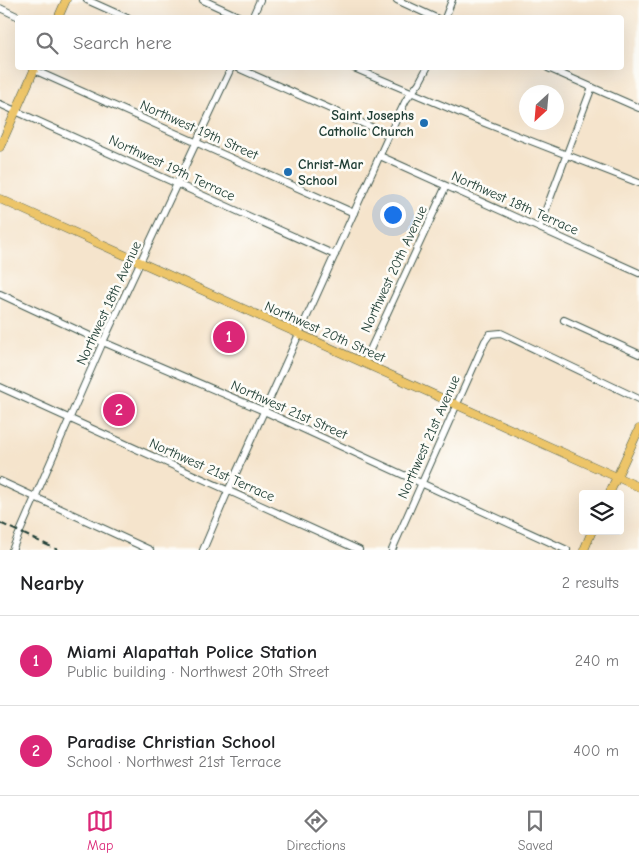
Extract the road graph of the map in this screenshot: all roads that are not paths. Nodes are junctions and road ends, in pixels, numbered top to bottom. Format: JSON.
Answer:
{"nodes":[{"id":1,"x":66,"y":0,"type":"edge"},
{"id":2,"x":87,"y":0,"type":"edge"},
{"id":3,"x":203,"y":0,"type":"edge"},
{"id":4,"x":260,"y":0,"type":"edge"},
{"id":5,"x":397,"y":0,"type":"edge"},
{"id":6,"x":452,"y":0,"type":"edge"},
{"id":7,"x":0,"y":8,"type":"edge"},
{"id":8,"x":15,"y":15,"type":"edge"},
{"id":9,"x":59,"y":15,"type":"edge"},
{"id":10,"x":120,"y":15,"type":"edge"},
{"id":11,"x":236,"y":15,"type":"edge"},
{"id":12,"x":253,"y":15,"type":"edge"},
{"id":13,"x":430,"y":15,"type":"edge"},
{"id":14,"x":446,"y":15,"type":"edge"},
{"id":15,"x":35,"y":70,"type":"edge"},
{"id":16,"x":37,"y":70,"type":"edge"},
{"id":17,"x":229,"y":70,"type":"edge"},
{"id":18,"x":243,"y":70,"type":"edge"},
{"id":19,"x":359,"y":70,"type":"edge"},
{"id":20,"x":426,"y":70,"type":"edge"},
{"id":21,"x":553,"y":70,"type":"edge"},
{"id":22,"x":592,"y":87,"type":"junction"},
{"id":23,"x":412,"y":93,"type":"junction"},
{"id":24,"x":0,"y":104,"type":"edge"},
{"id":25,"x":639,"y":108,"type":"edge"},
{"id":26,"x":16,"y":111,"type":"junction"},
{"id":27,"x":390,"y":135,"type":"junction"},
{"id":28,"x":197,"y":142,"type":"junction"},
{"id":29,"x":0,"y":147,"type":"edge"},
{"id":30,"x":566,"y":154,"type":"junction"},
{"id":31,"x":380,"y":156,"type":"junction"},
{"id":32,"x":639,"y":183,"type":"edge"},
{"id":33,"x":177,"y":185,"type":"junction"},
{"id":34,"x":446,"y":186,"type":"junction"},
{"id":35,"x":0,"y":199,"type":"edge"},
{"id":36,"x":354,"y":213,"type":"junction"},
{"id":37,"x":539,"y":228,"type":"junction"},
{"id":38,"x":335,"y":255,"type":"junction"},
{"id":39,"x":141,"y":262,"type":"junction"},
{"id":40,"x":639,"y":273,"type":"edge"},
{"id":41,"x":0,"y":294,"type":"edge"},
{"id":42,"x":564,"y":320,"type":"dead end"},
{"id":43,"x":299,"y":334,"type":"junction"},
{"id":44,"x":103,"y":342,"type":"junction"},
{"id":45,"x":639,"y":354,"type":"edge"},
{"id":46,"x":364,"y":363,"type":"junction"},
{"id":47,"x":0,"y":388,"type":"edge"},
{"id":48,"x":639,"y":399,"type":"edge"},
{"id":49,"x":457,"y":405,"type":"junction"},
{"id":50,"x":264,"y":411,"type":"junction"},
{"id":51,"x":69,"y":420,"type":"junction"},
{"id":52,"x":639,"y":429,"type":"edge"},
{"id":53,"x":617,"y":477,"type":"junction"},
{"id":54,"x":0,"y":482,"type":"edge"},
{"id":55,"x":422,"y":484,"type":"junction"},
{"id":56,"x":639,"y":487,"type":"edge"},
{"id":57,"x":611,"y":490,"type":"edge"},
{"id":58,"x":228,"y":491,"type":"junction"},
{"id":59,"x":35,"y":497,"type":"junction"},
{"id":60,"x":590,"y":535,"type":"edge"},
{"id":61,"x":12,"y":550,"type":"edge"},
{"id":62,"x":150,"y":550,"type":"edge"},
{"id":63,"x":203,"y":550,"type":"edge"},
{"id":64,"x":359,"y":550,"type":"edge"},
{"id":65,"x":392,"y":550,"type":"edge"},
{"id":66,"x":567,"y":550,"type":"edge"},
{"id":67,"x":584,"y":550,"type":"edge"}],
"edges":[{"from":1,"to":9,"type":"main road"},
{"from":2,"to":10,"type":"street"},
{"from":3,"to":11,"type":"street"},
{"from":4,"to":12,"type":"street"},
{"from":5,"to":13,"type":"street"},
{"from":6,"to":14,"type":"street"},
{"from":7,"to":8,"type":"street"},
{"from":15,"to":26,"type":"main road"},
{"from":16,"to":28,"type":"street","name":"Northwest 19th Street"},
{"from":17,"to":28,"type":"street","name":"Northwest 18th Avenue"},
{"from":18,"to":27,"type":"street"},
{"from":19,"to":23,"type":"street"},
{"from":20,"to":23,"type":"street"},
{"from":21,"to":22,"type":"street"},
{"from":22,"to":25,"type":"street"},
{"from":22,"to":30,"type":"street"},
{"from":23,"to":27,"type":"street"},
{"from":23,"to":30,"type":"street"},
{"from":24,"to":26,"type":"street","name":"Northwest 19th Terrace"},
{"from":26,"to":29,"type":"main road"},
{"from":26,"to":33,"type":"street","name":"Northwest 19th Terrace"},
{"from":27,"to":31,"type":"street"},
{"from":28,"to":33,"type":"street","name":"Northwest 18th Avenue"},
{"from":28,"to":36,"type":"street","name":"Northwest 19th Street"},
{"from":30,"to":32,"type":"street"},
{"from":30,"to":37,"type":"street"},
{"from":31,"to":34,"type":"street","name":"Northwest 18th Terrace"},
{"from":31,"to":36,"type":"street"},
{"from":33,"to":38,"type":"street","name":"Northwest 19th Terrace"},
{"from":33,"to":39,"type":"street","name":"Northwest 18th Avenue"},
{"from":34,"to":37,"type":"street","name":"Northwest 18th Terrace"},
{"from":34,"to":46,"type":"street","name":"Northwest 20th Avenue"},
{"from":35,"to":39,"type":"main road","name":"Northwest 20th Street"},
{"from":36,"to":38,"type":"street"},
{"from":37,"to":40,"type":"street","name":"Northwest 18th Terrace"},
{"from":38,"to":43,"type":"street"},
{"from":39,"to":43,"type":"main road","name":"Northwest 20th Street"},
{"from":39,"to":44,"type":"street","name":"Northwest 18th Avenue"},
{"from":41,"to":44,"type":"street","name":"Northwest 21st Street"},
{"from":42,"to":45,"type":"street"},
{"from":43,"to":46,"type":"main road","name":"Northwest 20th Street"},
{"from":43,"to":50,"type":"street"},
{"from":44,"to":50,"type":"street","name":"Northwest 21st Street"},
{"from":44,"to":51,"type":"street","name":"Northwest 18th Avenue"},
{"from":46,"to":49,"type":"main road","name":"Northwest 20th Street"},
{"from":47,"to":51,"type":"street","name":"Northwest 21st Terrace"},
{"from":48,"to":49,"type":"street","name":"Northwest 21st Avenue"},
{"from":49,"to":53,"type":"main road","name":"Northwest 20th Street"},
{"from":49,"to":55,"type":"street","name":"Northwest 21st Avenue"},
{"from":50,"to":55,"type":"street","name":"Northwest 21st Street"},
{"from":50,"to":58,"type":"street"},
{"from":51,"to":58,"type":"street","name":"Northwest 21st Terrace"},
{"from":51,"to":59,"type":"street","name":"Northwest 18th Avenue"},
{"from":52,"to":53,"type":"main road"},
{"from":53,"to":56,"type":"main road","name":"Northwest 20th Street"},
{"from":53,"to":57,"type":"main road"},
{"from":54,"to":59,"type":"street"},
{"from":55,"to":65,"type":"street","name":"Northwest 21st Avenue"},
{"from":55,"to":66,"type":"street","name":"Northwest 21st Street"},
{"from":58,"to":63,"type":"street"},
{"from":58,"to":64,"type":"street","name":"Northwest 21st Terrace"},
{"from":59,"to":61,"type":"street","name":"Northwest 18th Avenue"},
{"from":59,"to":62,"type":"street"},
{"from":60,"to":67,"type":"main road"}]}
